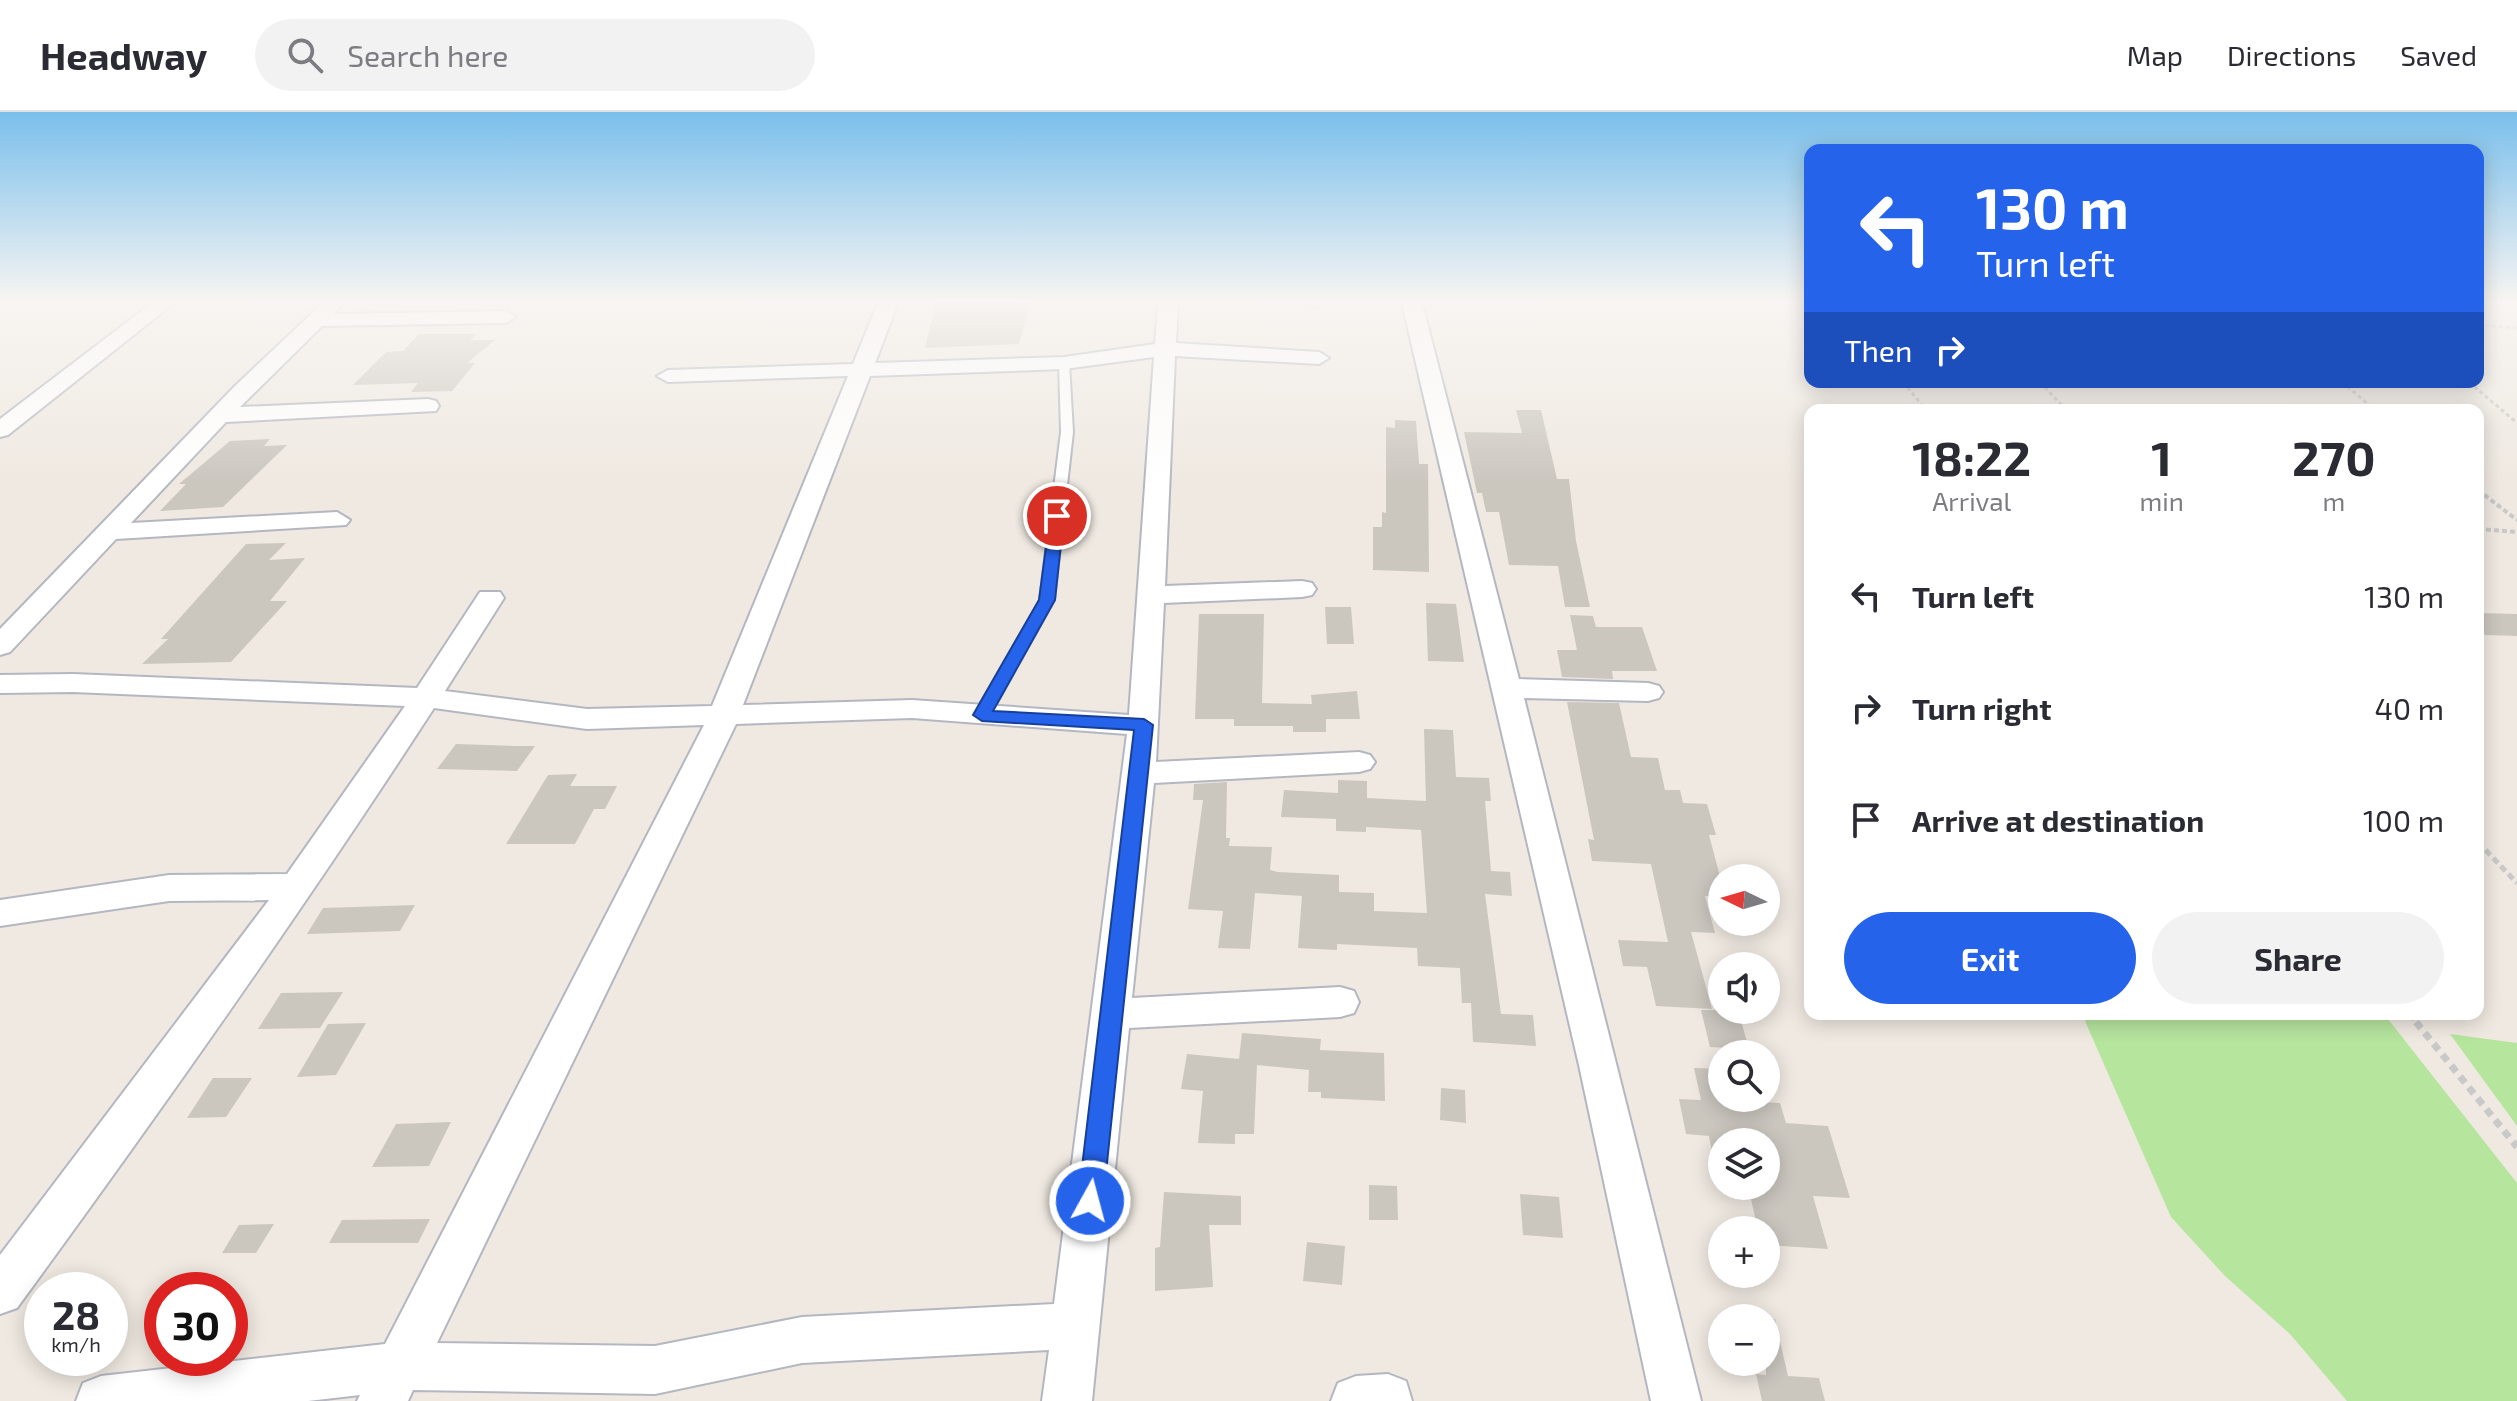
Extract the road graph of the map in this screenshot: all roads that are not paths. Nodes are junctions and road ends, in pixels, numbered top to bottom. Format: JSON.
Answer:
{"nodes":[{"id":1,"x":86,"y":363,"type":"edge"},
{"id":2,"x":273,"y":363,"type":"edge"},
{"id":3,"x":863,"y":363,"type":"edge"},
{"id":4,"x":1060,"y":363,"type":"edge"},
{"id":5,"x":1064,"y":363,"type":"edge"},
{"id":6,"x":1165,"y":363,"type":"edge"},
{"id":7,"x":1427,"y":363,"type":"edge"},
{"id":8,"x":860,"y":370,"type":"junction"},
{"id":9,"x":668,"y":376,"type":"dead end"},
{"id":10,"x":428,"y":406,"type":"dead end"},
{"id":11,"x":221,"y":415,"type":"junction"},
{"id":12,"x":0,"y":430,"type":"edge"},
{"id":13,"x":337,"y":520,"type":"dead end"},
{"id":14,"x":111,"y":532,"type":"junction"},
{"id":15,"x":1302,"y":589,"type":"dead end"},
{"id":16,"x":1151,"y":595,"type":"junction"},
{"id":17,"x":490,"y":598,"type":"dead end"},
{"id":18,"x":0,"y":646,"type":"edge"},
{"id":19,"x":0,"y":684,"type":"edge"},
{"id":20,"x":1507,"y":688,"type":"junction"},
{"id":21,"x":1648,"y":692,"type":"dead end"},
{"id":22,"x":427,"y":698,"type":"junction"},
{"id":23,"x":725,"y":712,"type":"junction"},
{"id":24,"x":982,"y":715,"type":"junction"},
{"id":25,"x":1144,"y":725,"type":"junction"},
{"id":26,"x":1359,"y":762,"type":"dead end"},
{"id":27,"x":1139,"y":773,"type":"junction"},
{"id":28,"x":296,"y":887,"type":"junction"},
{"id":29,"x":0,"y":913,"type":"edge"},
{"id":30,"x":1340,"y":1002,"type":"dead end"},
{"id":31,"x":1112,"y":1014,"type":"junction"},
{"id":32,"x":0,"y":1292,"type":"edge"},
{"id":33,"x":1076,"y":1326,"type":"junction"},
{"id":34,"x":390,"y":1384,"type":"edge"},
{"id":35,"x":101,"y":1401,"type":"edge"},
{"id":36,"x":1067,"y":1401,"type":"edge"},
{"id":37,"x":1676,"y":1401,"type":"edge"}],
"edges":[{"from":1,"to":12,"type":"street"},
{"from":2,"to":11,"type":"street"},
{"from":3,"to":8,"type":"street"},
{"from":4,"to":8,"type":"street"},
{"from":5,"to":24,"type":"lane"},
{"from":6,"to":16,"type":"street"},
{"from":7,"to":20,"type":"street"},
{"from":8,"to":9,"type":"street"},
{"from":8,"to":23,"type":"street"},
{"from":10,"to":11,"type":"street"},
{"from":11,"to":14,"type":"street"},
{"from":13,"to":14,"type":"street"},
{"from":14,"to":18,"type":"street"},
{"from":15,"to":16,"type":"street"},
{"from":16,"to":25,"type":"street"},
{"from":17,"to":22,"type":"street"},
{"from":19,"to":22,"type":"street"},
{"from":20,"to":21,"type":"street"},
{"from":20,"to":37,"type":"street"},
{"from":22,"to":23,"type":"street"},
{"from":22,"to":28,"type":"street"},
{"from":23,"to":24,"type":"street"},
{"from":23,"to":34,"type":"street"},
{"from":24,"to":25,"type":"street"},
{"from":25,"to":27,"type":"street"},
{"from":26,"to":27,"type":"street"},
{"from":27,"to":31,"type":"street"},
{"from":28,"to":29,"type":"street"},
{"from":28,"to":32,"type":"street"},
{"from":30,"to":31,"type":"street"},
{"from":31,"to":33,"type":"street"},
{"from":33,"to":34,"type":"street"},
{"from":33,"to":36,"type":"street"},
{"from":34,"to":35,"type":"street"}]}
